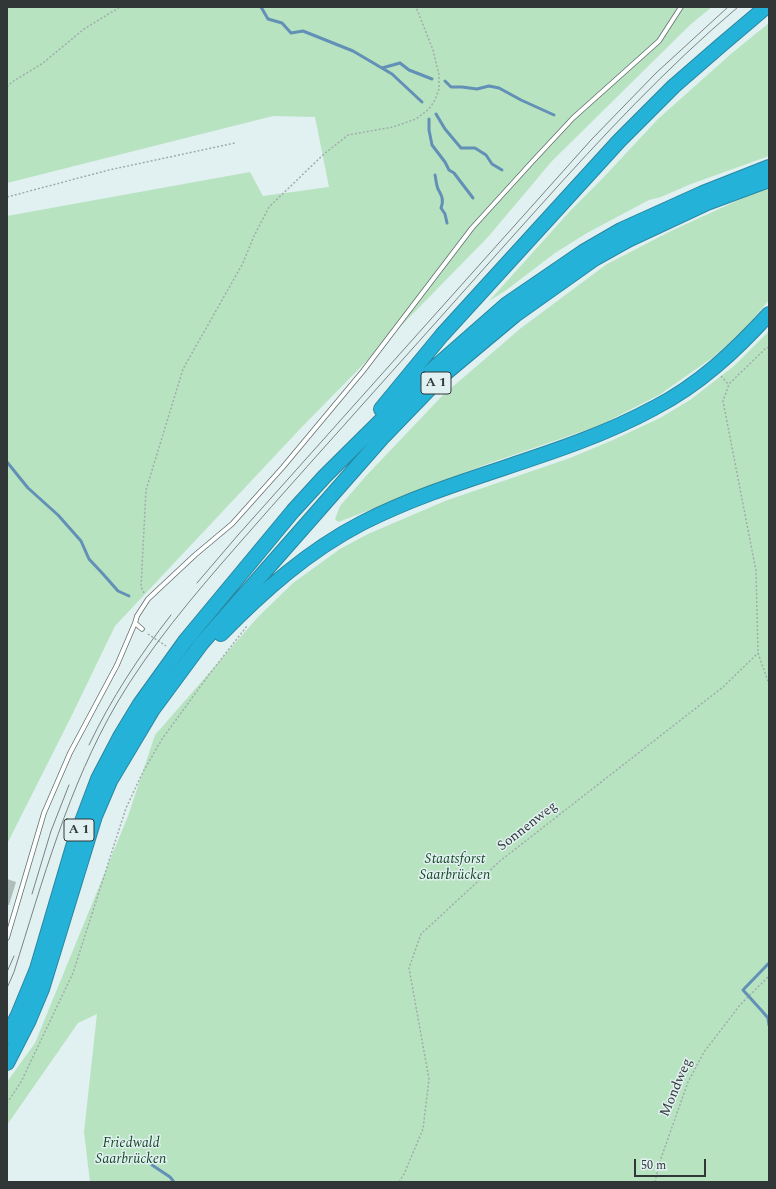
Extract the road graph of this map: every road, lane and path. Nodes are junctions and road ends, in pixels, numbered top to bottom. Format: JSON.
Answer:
{"nodes":[{"id":1,"x":120,"y":7,"type":"edge"},
{"id":2,"x":416,"y":7,"type":"edge"},
{"id":3,"x":681,"y":7,"type":"edge"},
{"id":4,"x":766,"y":7,"type":"edge"},
{"id":5,"x":7,"y":86,"type":"edge"},
{"id":6,"x":235,"y":143,"type":"dead end"},
{"id":7,"x":769,"y":167,"type":"edge"},
{"id":8,"x":769,"y":180,"type":"edge"},
{"id":9,"x":7,"y":197,"type":"edge"},
{"id":10,"x":769,"y":314,"type":"edge"},
{"id":11,"x":769,"y":346,"type":"edge"},
{"id":12,"x":718,"y":373,"type":"dead end"},
{"id":13,"x":729,"y":384,"type":"junction"},
{"id":14,"x":325,"y":476,"type":"junction"},
{"id":15,"x":148,"y":599,"type":"junction"},
{"id":16,"x":135,"y":623,"type":"junction"},
{"id":17,"x":248,"y":624,"type":"dead end"},
{"id":18,"x":142,"y":629,"type":"joint"},
{"id":19,"x":168,"y":647,"type":"dead end"},
{"id":20,"x":758,"y":654,"type":"junction"},
{"id":21,"x":176,"y":678,"type":"junction"},
{"id":22,"x":769,"y":684,"type":"edge"},
{"id":23,"x":7,"y":938,"type":"edge"},
{"id":24,"x":769,"y":976,"type":"edge"},
{"id":25,"x":7,"y":1037,"type":"edge"},
{"id":26,"x":7,"y":1063,"type":"edge"},
{"id":27,"x":7,"y":1103,"type":"edge"},
{"id":28,"x":399,"y":1182,"type":"edge"},
{"id":29,"x":655,"y":1182,"type":"edge"}],
"edges":[{"from":1,"to":5,"type":"path"},
{"from":2,"to":15,"type":"path"},
{"from":3,"to":15,"type":"lane"},
{"from":4,"to":14,"type":"highway"},
{"from":6,"to":9,"type":"path"},
{"from":7,"to":14,"type":"highway","number":"A 1"},
{"from":8,"to":21,"type":"highway","number":"A 1"},
{"from":10,"to":21,"type":"highway"},
{"from":11,"to":13,"type":"path"},
{"from":12,"to":13,"type":"path"},
{"from":13,"to":20,"type":"path"},
{"from":14,"to":25,"type":"highway","number":"A 1"},
{"from":15,"to":16,"type":"lane"},
{"from":16,"to":18,"type":"lane"},
{"from":16,"to":23,"type":"lane"},
{"from":17,"to":27,"type":"path"},
{"from":18,"to":19,"type":"path"},
{"from":20,"to":22,"type":"path"},
{"from":20,"to":28,"type":"path","name":"Sonnenweg"},
{"from":21,"to":26,"type":"highway","number":"A 1"},
{"from":24,"to":29,"type":"path","name":"Mondweg"}]}
